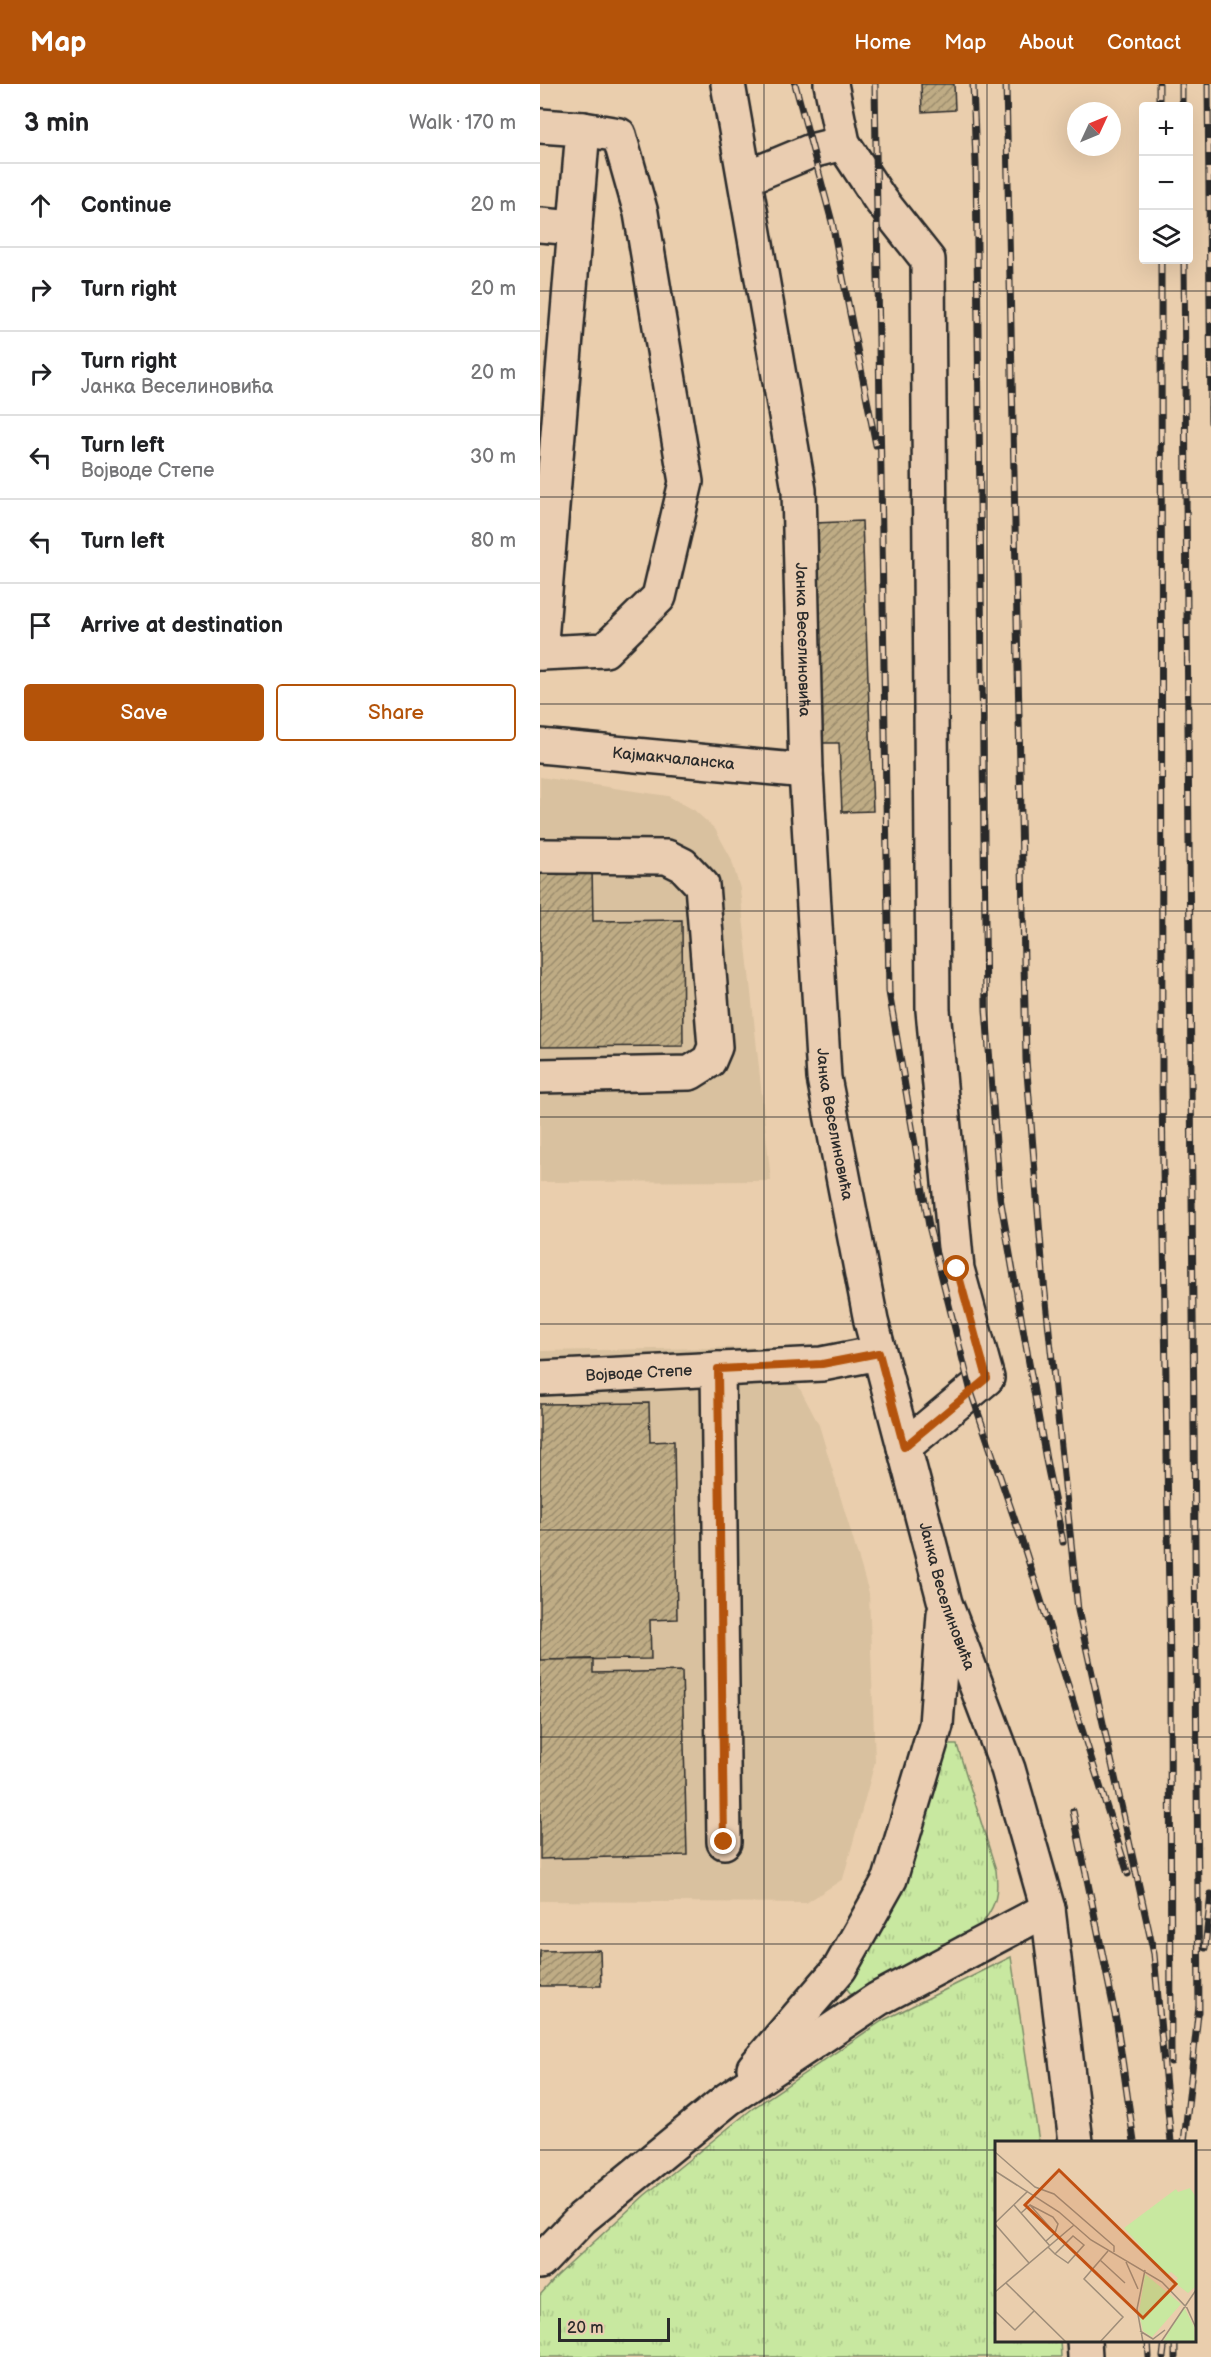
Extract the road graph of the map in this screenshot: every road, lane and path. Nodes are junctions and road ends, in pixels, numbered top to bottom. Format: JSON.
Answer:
{"nodes":[{"id":1,"x":728,"y":84,"type":"edge"},
{"id":2,"x":831,"y":84,"type":"edge"},
{"id":3,"x":540,"y":126,"type":"edge"},
{"id":4,"x":583,"y":129,"type":"junction"},
{"id":5,"x":843,"y":143,"type":"junction"},
{"id":6,"x":746,"y":178,"type":"junction"},
{"id":7,"x":540,"y":225,"type":"edge"},
{"id":8,"x":574,"y":228,"type":"junction"},
{"id":9,"x":554,"y":305,"type":"edge"},
{"id":10,"x":551,"y":395,"type":"edge"},
{"id":11,"x":547,"y":488,"type":"edge"},
{"id":12,"x":544,"y":576,"type":"edge"},
{"id":13,"x":541,"y":653,"type":"edge"},
{"id":14,"x":540,"y":746,"type":"edge"},
{"id":15,"x":806,"y":771,"type":"junction"},
{"id":16,"x":540,"y":856,"type":"edge"},
{"id":17,"x":540,"y":1076,"type":"edge"},
{"id":18,"x":879,"y":1353,"type":"junction"},
{"id":19,"x":718,"y":1369,"type":"junction"},
{"id":20,"x":540,"y":1378,"type":"edge"},
{"id":21,"x":904,"y":1447,"type":"junction"},
{"id":22,"x":945,"y":1603,"type":"junction"},
{"id":23,"x":724,"y":1842,"type":"dead end"},
{"id":24,"x":1048,"y":1909,"type":"junction"},
{"id":25,"x":728,"y":2099,"type":"junction"},
{"id":26,"x":1076,"y":2141,"type":"edge"},
{"id":27,"x":540,"y":2262,"type":"edge"}],
"edges":[{"from":1,"to":6,"type":"main road","name":"Јанка Веселиновића"},
{"from":2,"to":5,"type":"main road"},
{"from":3,"to":4,"type":"main road"},
{"from":4,"to":8,"type":"main road"},
{"from":4,"to":13,"type":"main road"},
{"from":5,"to":6,"type":"main road"},
{"from":5,"to":21,"type":"main road"},
{"from":6,"to":15,"type":"main road","name":"Јанка Веселиновића"},
{"from":7,"to":8,"type":"main road"},
{"from":8,"to":9,"type":"main road"},
{"from":9,"to":10,"type":"main road"},
{"from":10,"to":11,"type":"main road"},
{"from":11,"to":12,"type":"main road"},
{"from":12,"to":13,"type":"main road"},
{"from":14,"to":15,"type":"main road","name":"Кајмакчаланска"},
{"from":15,"to":18,"type":"main road","name":"Јанка Веселиновића"},
{"from":16,"to":17,"type":"main road"},
{"from":18,"to":19,"type":"main road","name":"Војводе Степе"},
{"from":18,"to":21,"type":"main road","name":"Јанка Веселиновића"},
{"from":19,"to":20,"type":"main road","name":"Војводе Степе"},
{"from":19,"to":23,"type":"main road"},
{"from":21,"to":22,"type":"main road","name":"Јанка Веселиновића"},
{"from":22,"to":24,"type":"main road","name":"Јанка Веселиновића"},
{"from":22,"to":25,"type":"main road"},
{"from":24,"to":25,"type":"main road"},
{"from":24,"to":26,"type":"main road","name":"Јанка Веселиновића"},
{"from":25,"to":27,"type":"main road"}]}
